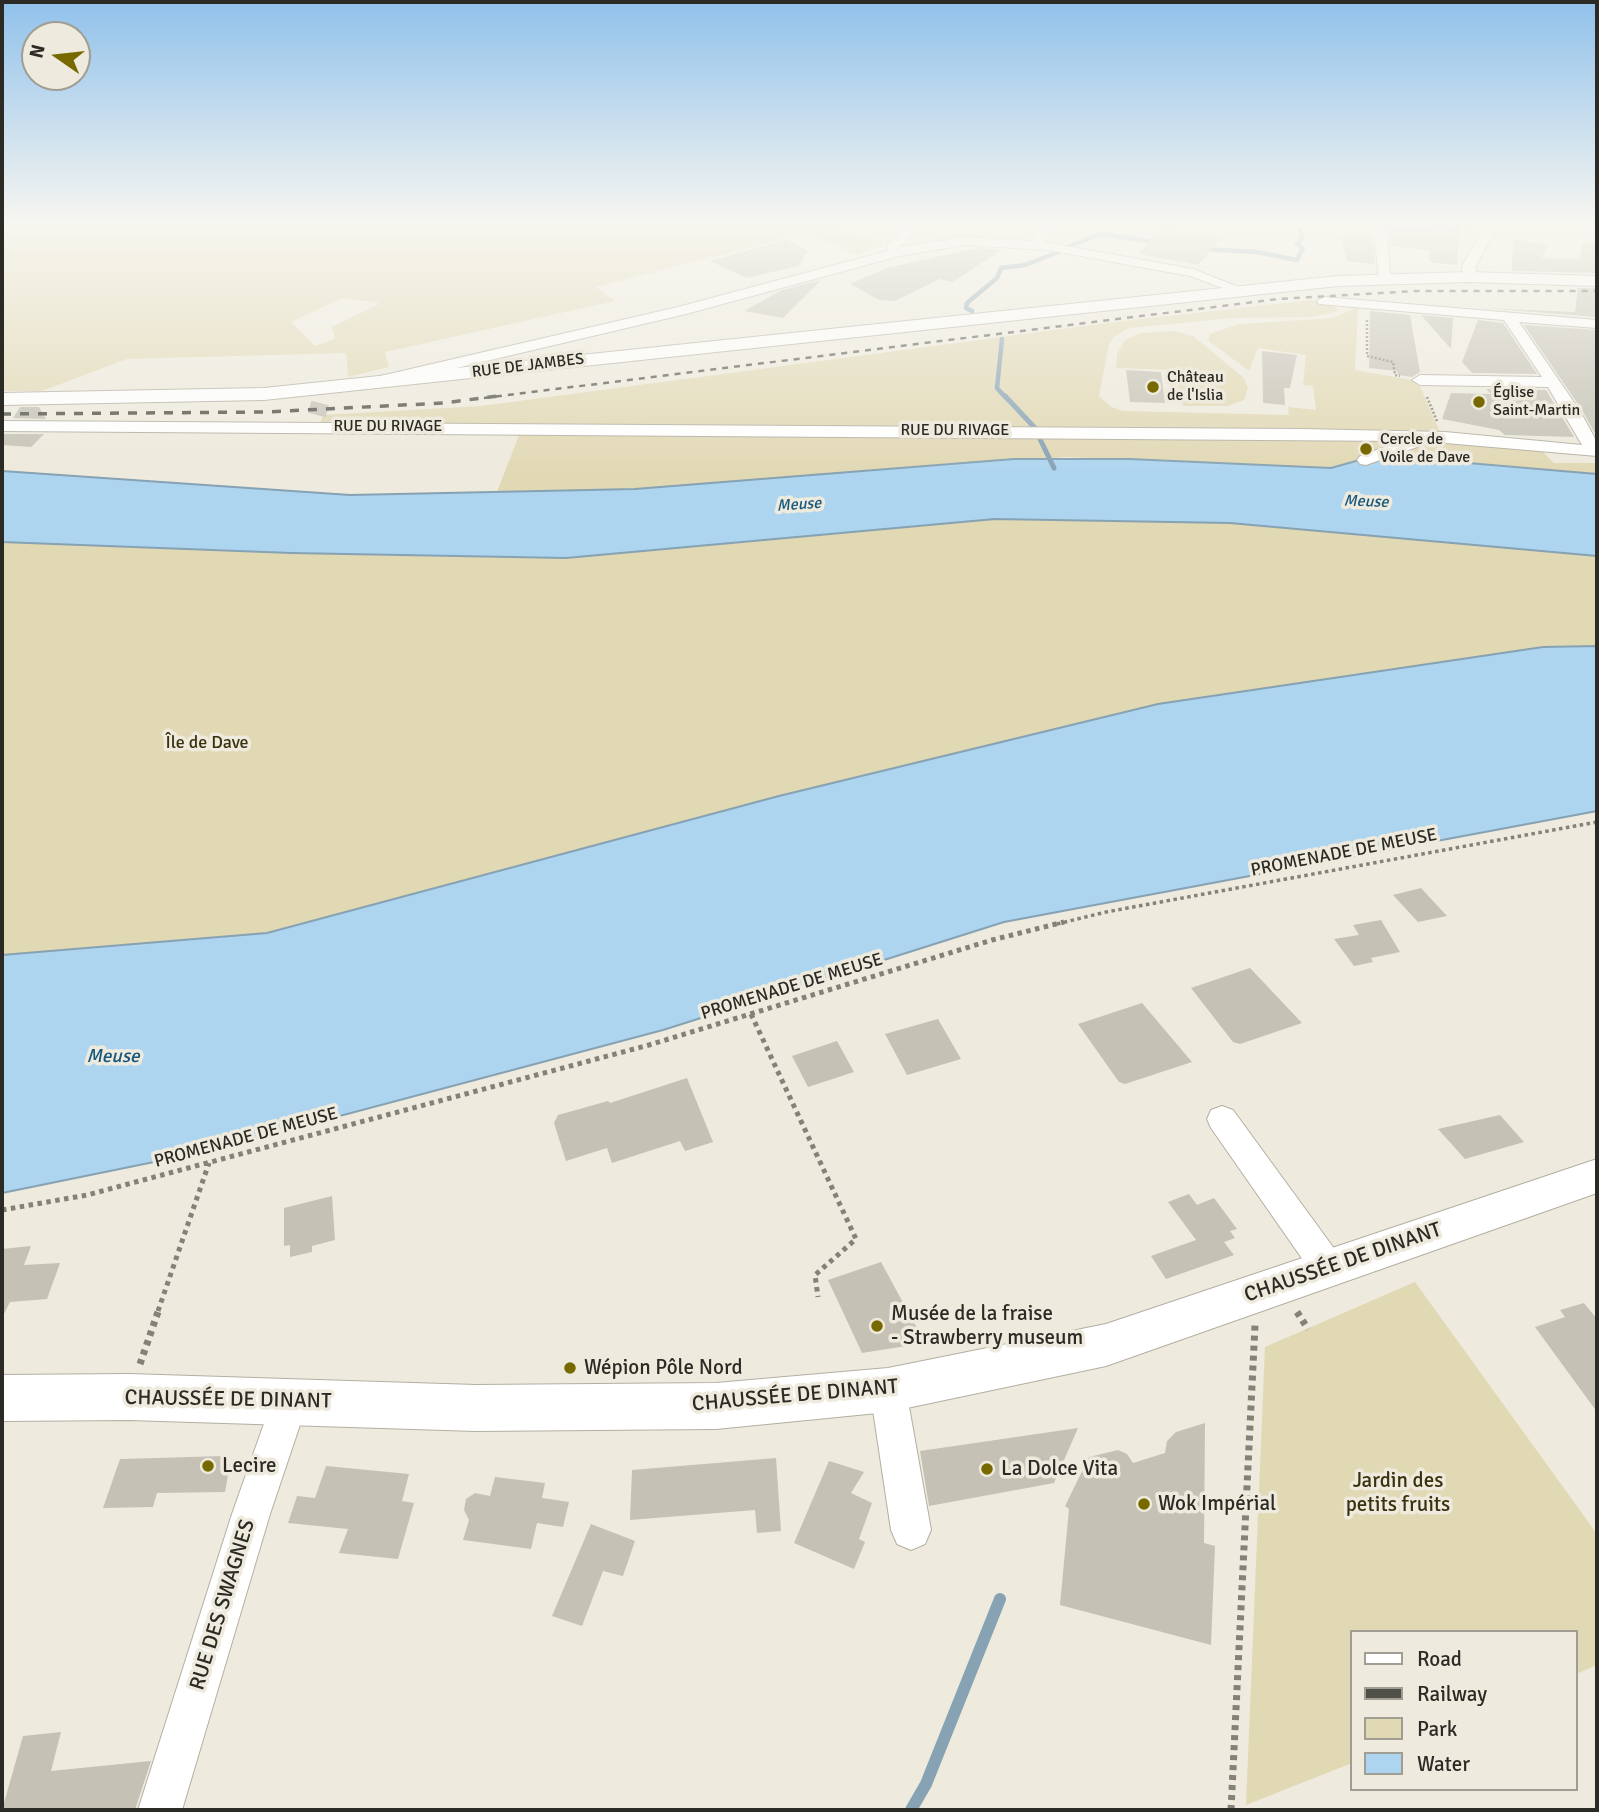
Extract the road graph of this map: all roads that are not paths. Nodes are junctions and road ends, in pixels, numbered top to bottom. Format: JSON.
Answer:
{"nodes":[{"id":1,"x":693,"y":306,"type":"edge"},
{"id":2,"x":1094,"y":306,"type":"edge"},
{"id":3,"x":1374,"y":306,"type":"edge"},
{"id":4,"x":1508,"y":316,"type":"junction"},
{"id":5,"x":1597,"y":324,"type":"edge"},
{"id":6,"x":600,"y":330,"type":"junction"},
{"id":7,"x":609,"y":356,"type":"junction"},
{"id":8,"x":1420,"y":380,"type":"road end"},
{"id":9,"x":1551,"y":382,"type":"junction"},
{"id":10,"x":367,"y":384,"type":"junction"},
{"id":11,"x":2,"y":399,"type":"edge"},
{"id":12,"x":317,"y":408,"type":"junction"},
{"id":13,"x":1572,"y":411,"type":"junction"},
{"id":14,"x":1597,"y":416,"type":"edge"},
{"id":15,"x":2,"y":426,"type":"edge"},
{"id":16,"x":1035,"y":431,"type":"joint"},
{"id":17,"x":1436,"y":437,"type":"junction"},
{"id":18,"x":1596,"y":451,"type":"edge"},
{"id":19,"x":1366,"y":460,"type":"dead end"},
{"id":20,"x":1222,"y":1119,"type":"dead end"},
{"id":21,"x":1597,"y":1176,"type":"edge"},
{"id":22,"x":1329,"y":1269,"type":"junction"},
{"id":23,"x":888,"y":1390,"type":"junction"},
{"id":24,"x":2,"y":1398,"type":"edge"},
{"id":25,"x":290,"y":1401,"type":"junction"},
{"id":26,"x":911,"y":1530,"type":"dead end"},
{"id":27,"x":160,"y":1810,"type":"edge"}],
"edges":[{"from":1,"to":6,"type":"street"},
{"from":2,"to":7,"type":"main road","name":"RUE DE JAMBES"},
{"from":3,"to":4,"type":"street"},
{"from":4,"to":5,"type":"street"},
{"from":4,"to":9,"type":"street"},
{"from":6,"to":7,"type":"street"},
{"from":6,"to":10,"type":"street"},
{"from":7,"to":10,"type":"main road","name":"RUE DE JAMBES"},
{"from":8,"to":9,"type":"street"},
{"from":9,"to":13,"type":"street"},
{"from":10,"to":12,"type":"main road","name":"RUE DE JAMBES"},
{"from":11,"to":12,"type":"main road","name":"RUE DE JAMBES"},
{"from":12,"to":15,"type":"street","name":"RUE DU RIVAGE"},
{"from":12,"to":16,"type":"street","name":"RUE DU RIVAGE"},
{"from":13,"to":14,"type":"street"},
{"from":13,"to":18,"type":"street"},
{"from":16,"to":17,"type":"street","name":"RUE DU RIVAGE"},
{"from":17,"to":18,"type":"street","name":"RUE DU RIVAGE"},
{"from":17,"to":19,"type":"street"},
{"from":20,"to":22,"type":"street"},
{"from":21,"to":22,"type":"main road","name":"CHAUSSÉE DE DINANT"},
{"from":22,"to":23,"type":"main road","name":"CHAUSSÉE DE DINANT"},
{"from":23,"to":25,"type":"main road","name":"CHAUSSÉE DE DINANT"},
{"from":23,"to":26,"type":"street"},
{"from":24,"to":25,"type":"main road","name":"CHAUSSÉE DE DINANT"},
{"from":25,"to":27,"type":"street","name":"RUE DES SWAGNES"}]}
